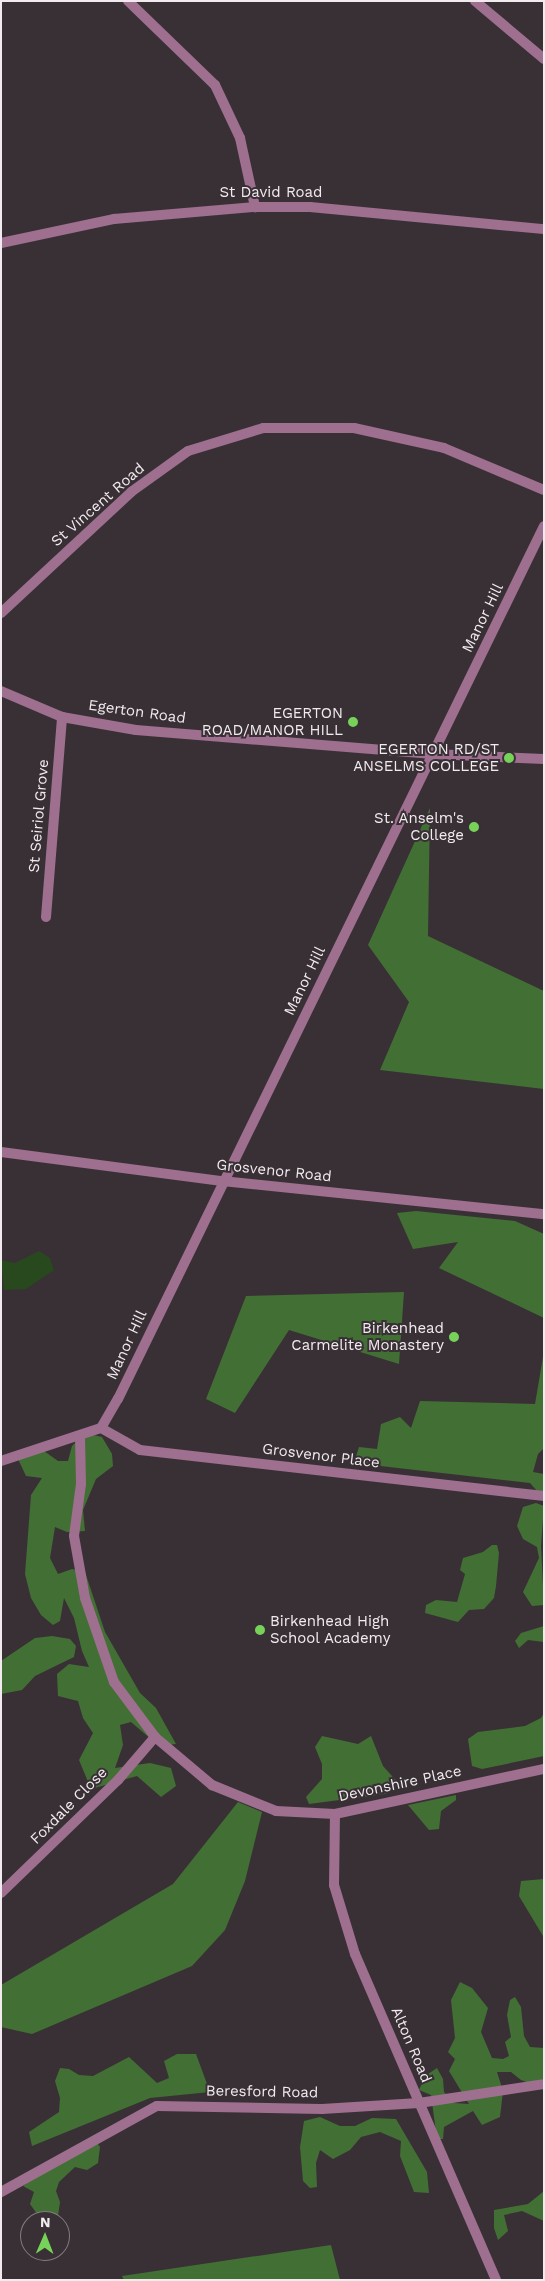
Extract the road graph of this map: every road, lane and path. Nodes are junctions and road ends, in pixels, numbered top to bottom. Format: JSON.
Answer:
{"nodes":[{"id":1,"x":128,"y":1,"type":"edge"},
{"id":2,"x":475,"y":1,"type":"edge"},
{"id":3,"x":544,"y":59,"type":"edge"},
{"id":4,"x":255,"y":207,"type":"junction"},
{"id":5,"x":544,"y":229,"type":"edge"},
{"id":6,"x":1,"y":243,"type":"edge"},
{"id":7,"x":544,"y":490,"type":"edge"},
{"id":8,"x":544,"y":526,"type":"edge"},
{"id":9,"x":1,"y":613,"type":"edge"},
{"id":10,"x":1,"y":691,"type":"edge"},
{"id":11,"x":62,"y":717,"type":"junction"},
{"id":12,"x":433,"y":754,"type":"junction"},
{"id":13,"x":544,"y":759,"type":"edge"},
{"id":14,"x":46,"y":917,"type":"dead end"},
{"id":15,"x":1,"y":1152,"type":"edge"},
{"id":16,"x":222,"y":1181,"type":"junction"},
{"id":17,"x":544,"y":1214,"type":"edge"},
{"id":18,"x":101,"y":1428,"type":"junction"},
{"id":19,"x":80,"y":1436,"type":"junction"},
{"id":20,"x":1,"y":1462,"type":"edge"},
{"id":21,"x":544,"y":1496,"type":"edge"},
{"id":22,"x":154,"y":1737,"type":"junction"},
{"id":23,"x":544,"y":1768,"type":"edge"},
{"id":24,"x":335,"y":1814,"type":"junction"},
{"id":25,"x":1,"y":1893,"type":"edge"},
{"id":26,"x":544,"y":2084,"type":"edge"},
{"id":27,"x":419,"y":2103,"type":"junction"},
{"id":28,"x":1,"y":2192,"type":"edge"},
{"id":29,"x":496,"y":2280,"type":"edge"}],
"edges":[{"from":1,"to":4,"type":"street"},
{"from":2,"to":3,"type":"street"},
{"from":4,"to":5,"type":"street","name":"St David Road"},
{"from":4,"to":6,"type":"street","name":"St David Road"},
{"from":7,"to":9,"type":"street","name":"St Vincent Road"},
{"from":8,"to":12,"type":"street","name":"Manor Hill"},
{"from":10,"to":11,"type":"street","name":"Egerton Road"},
{"from":11,"to":12,"type":"street","name":"Egerton Road"},
{"from":11,"to":14,"type":"street","name":"St Seiriol Grove"},
{"from":12,"to":13,"type":"street","name":"Egerton Road"},
{"from":12,"to":16,"type":"street","name":"Manor Hill"},
{"from":15,"to":16,"type":"street","name":"Grosvenor Road"},
{"from":16,"to":17,"type":"street","name":"Grosvenor Road"},
{"from":16,"to":18,"type":"street","name":"Manor Hill"},
{"from":18,"to":19,"type":"street"},
{"from":18,"to":21,"type":"street","name":"Grosvenor Place"},
{"from":19,"to":20,"type":"street"},
{"from":19,"to":22,"type":"street","name":"Devonshire Place"},
{"from":22,"to":24,"type":"street","name":"Devonshire Place"},
{"from":22,"to":25,"type":"street","name":"Foxdale Close"},
{"from":23,"to":24,"type":"street","name":"Devonshire Place"},
{"from":24,"to":27,"type":"street","name":"Alton Road"},
{"from":26,"to":27,"type":"street","name":"Beresford Road"},
{"from":27,"to":28,"type":"street","name":"Beresford Road"},
{"from":27,"to":29,"type":"street","name":"Alton Road"}]}
